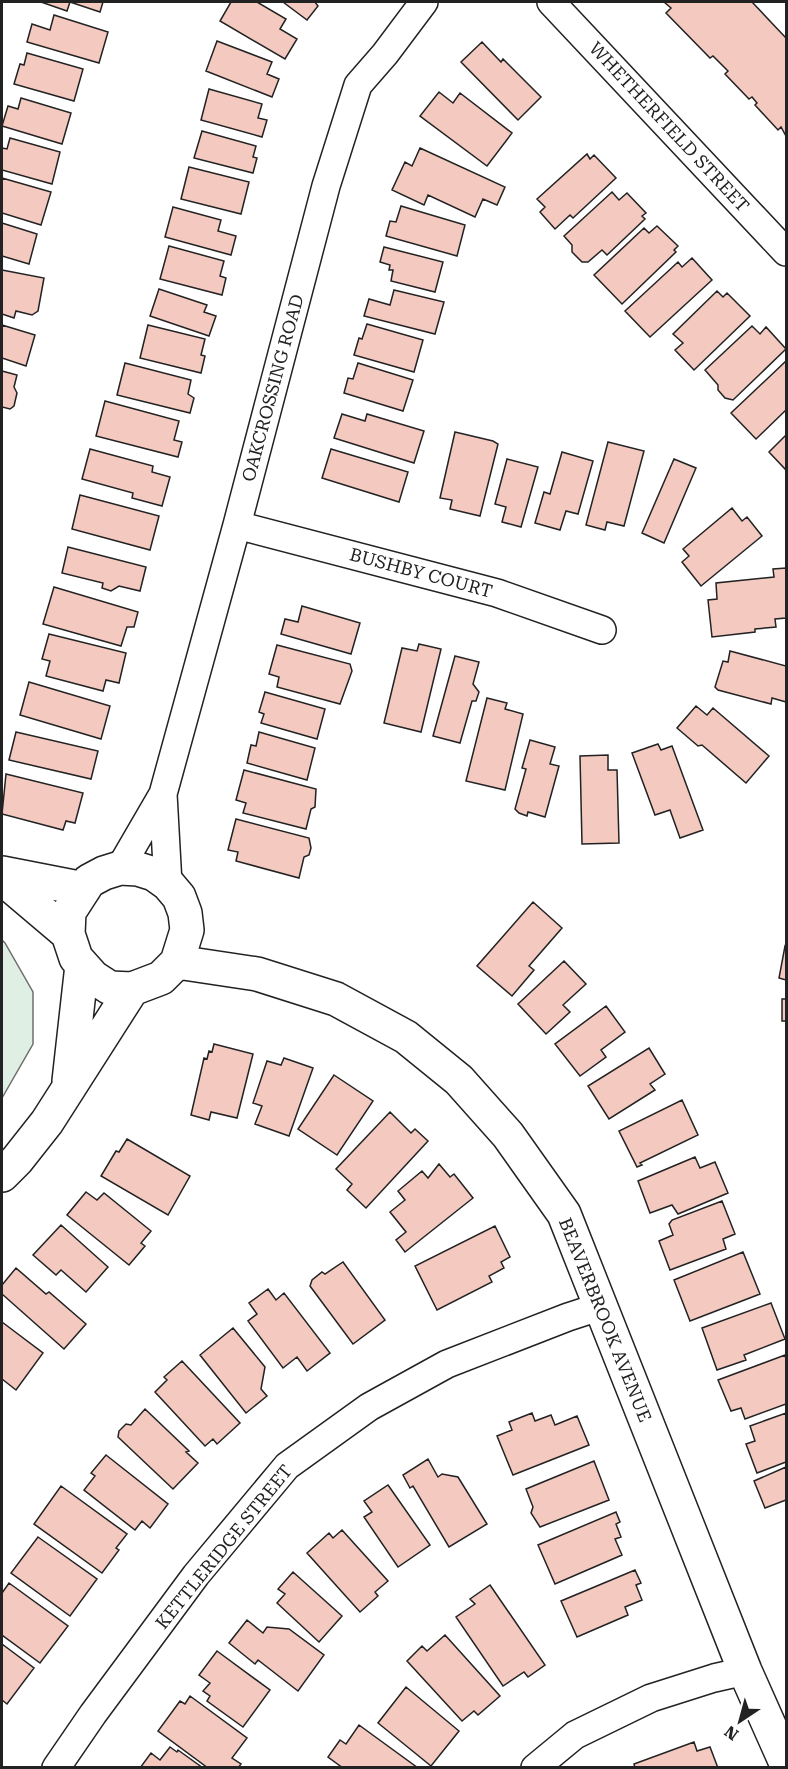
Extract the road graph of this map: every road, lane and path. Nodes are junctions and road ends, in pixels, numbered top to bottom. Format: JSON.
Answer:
{"nodes":[{"id":1,"x":424,"y":2,"type":"edge"},
{"id":2,"x":551,"y":2,"type":"edge"},
{"id":3,"x":786,"y":252,"type":"edge"},
{"id":4,"x":237,"y":525,"type":"junction"},
{"id":5,"x":602,"y":630,"type":"dead end"},
{"id":6,"x":163,"y":794,"type":"junction"},
{"id":7,"x":120,"y":868,"type":"junction"},
{"id":8,"x":2,"y":873,"type":"edge"},
{"id":9,"x":2,"y":878,"type":"edge"},
{"id":10,"x":168,"y":884,"type":"junction"},
{"id":11,"x":84,"y":889,"type":"junction"},
{"id":12,"x":187,"y":930,"type":"junction"},
{"id":13,"x":68,"y":934,"type":"junction"},
{"id":14,"x":177,"y":962,"type":"junction"},
{"id":15,"x":82,"y":965,"type":"junction"},
{"id":16,"x":257,"y":974,"type":"junction"},
{"id":17,"x":132,"y":989,"type":"junction"},
{"id":18,"x":68,"y":1088,"type":"junction"},
{"id":19,"x":2,"y":1175,"type":"edge"},
{"id":20,"x":602,"y":1306,"type":"junction"},
{"id":21,"x":745,"y":1671,"type":"junction"},
{"id":22,"x":786,"y":1763,"type":"edge"},
{"id":23,"x":56,"y":1767,"type":"edge"},
{"id":24,"x":535,"y":1767,"type":"edge"}],
"edges":[{"from":1,"to":4,"type":"street","name":"OAKCROSSING ROAD"},
{"from":2,"to":3,"type":"street","name":"WHETHERFIELD STREET"},
{"from":4,"to":5,"type":"street","name":"BUSHBY COURT"},
{"from":4,"to":6,"type":"street","name":"OAKCROSSING ROAD"},
{"from":6,"to":7,"type":"street","name":"OAKCROSSING ROAD"},
{"from":6,"to":10,"type":"street","name":"OAKCROSSING ROAD"},
{"from":7,"to":10,"type":"street"},
{"from":7,"to":11,"type":"street"},
{"from":8,"to":11,"type":"street"},
{"from":9,"to":13,"type":"street"},
{"from":10,"to":12,"type":"street"},
{"from":11,"to":13,"type":"street"},
{"from":12,"to":14,"type":"street"},
{"from":12,"to":16,"type":"street","name":"BEAVERBROOK AVENUE"},
{"from":13,"to":15,"type":"street"},
{"from":14,"to":16,"type":"street","name":"BEAVERBROOK AVENUE"},
{"from":14,"to":17,"type":"street"},
{"from":15,"to":17,"type":"street"},
{"from":15,"to":18,"type":"street"},
{"from":16,"to":20,"type":"street","name":"BEAVERBROOK AVENUE"},
{"from":17,"to":18,"type":"street"},
{"from":18,"to":19,"type":"street"},
{"from":20,"to":21,"type":"street","name":"BEAVERBROOK AVENUE"},
{"from":20,"to":23,"type":"street","name":"KETTLERIDGE STREET"},
{"from":21,"to":22,"type":"street","name":"BEAVERBROOK AVENUE"},
{"from":21,"to":24,"type":"street"}]}
